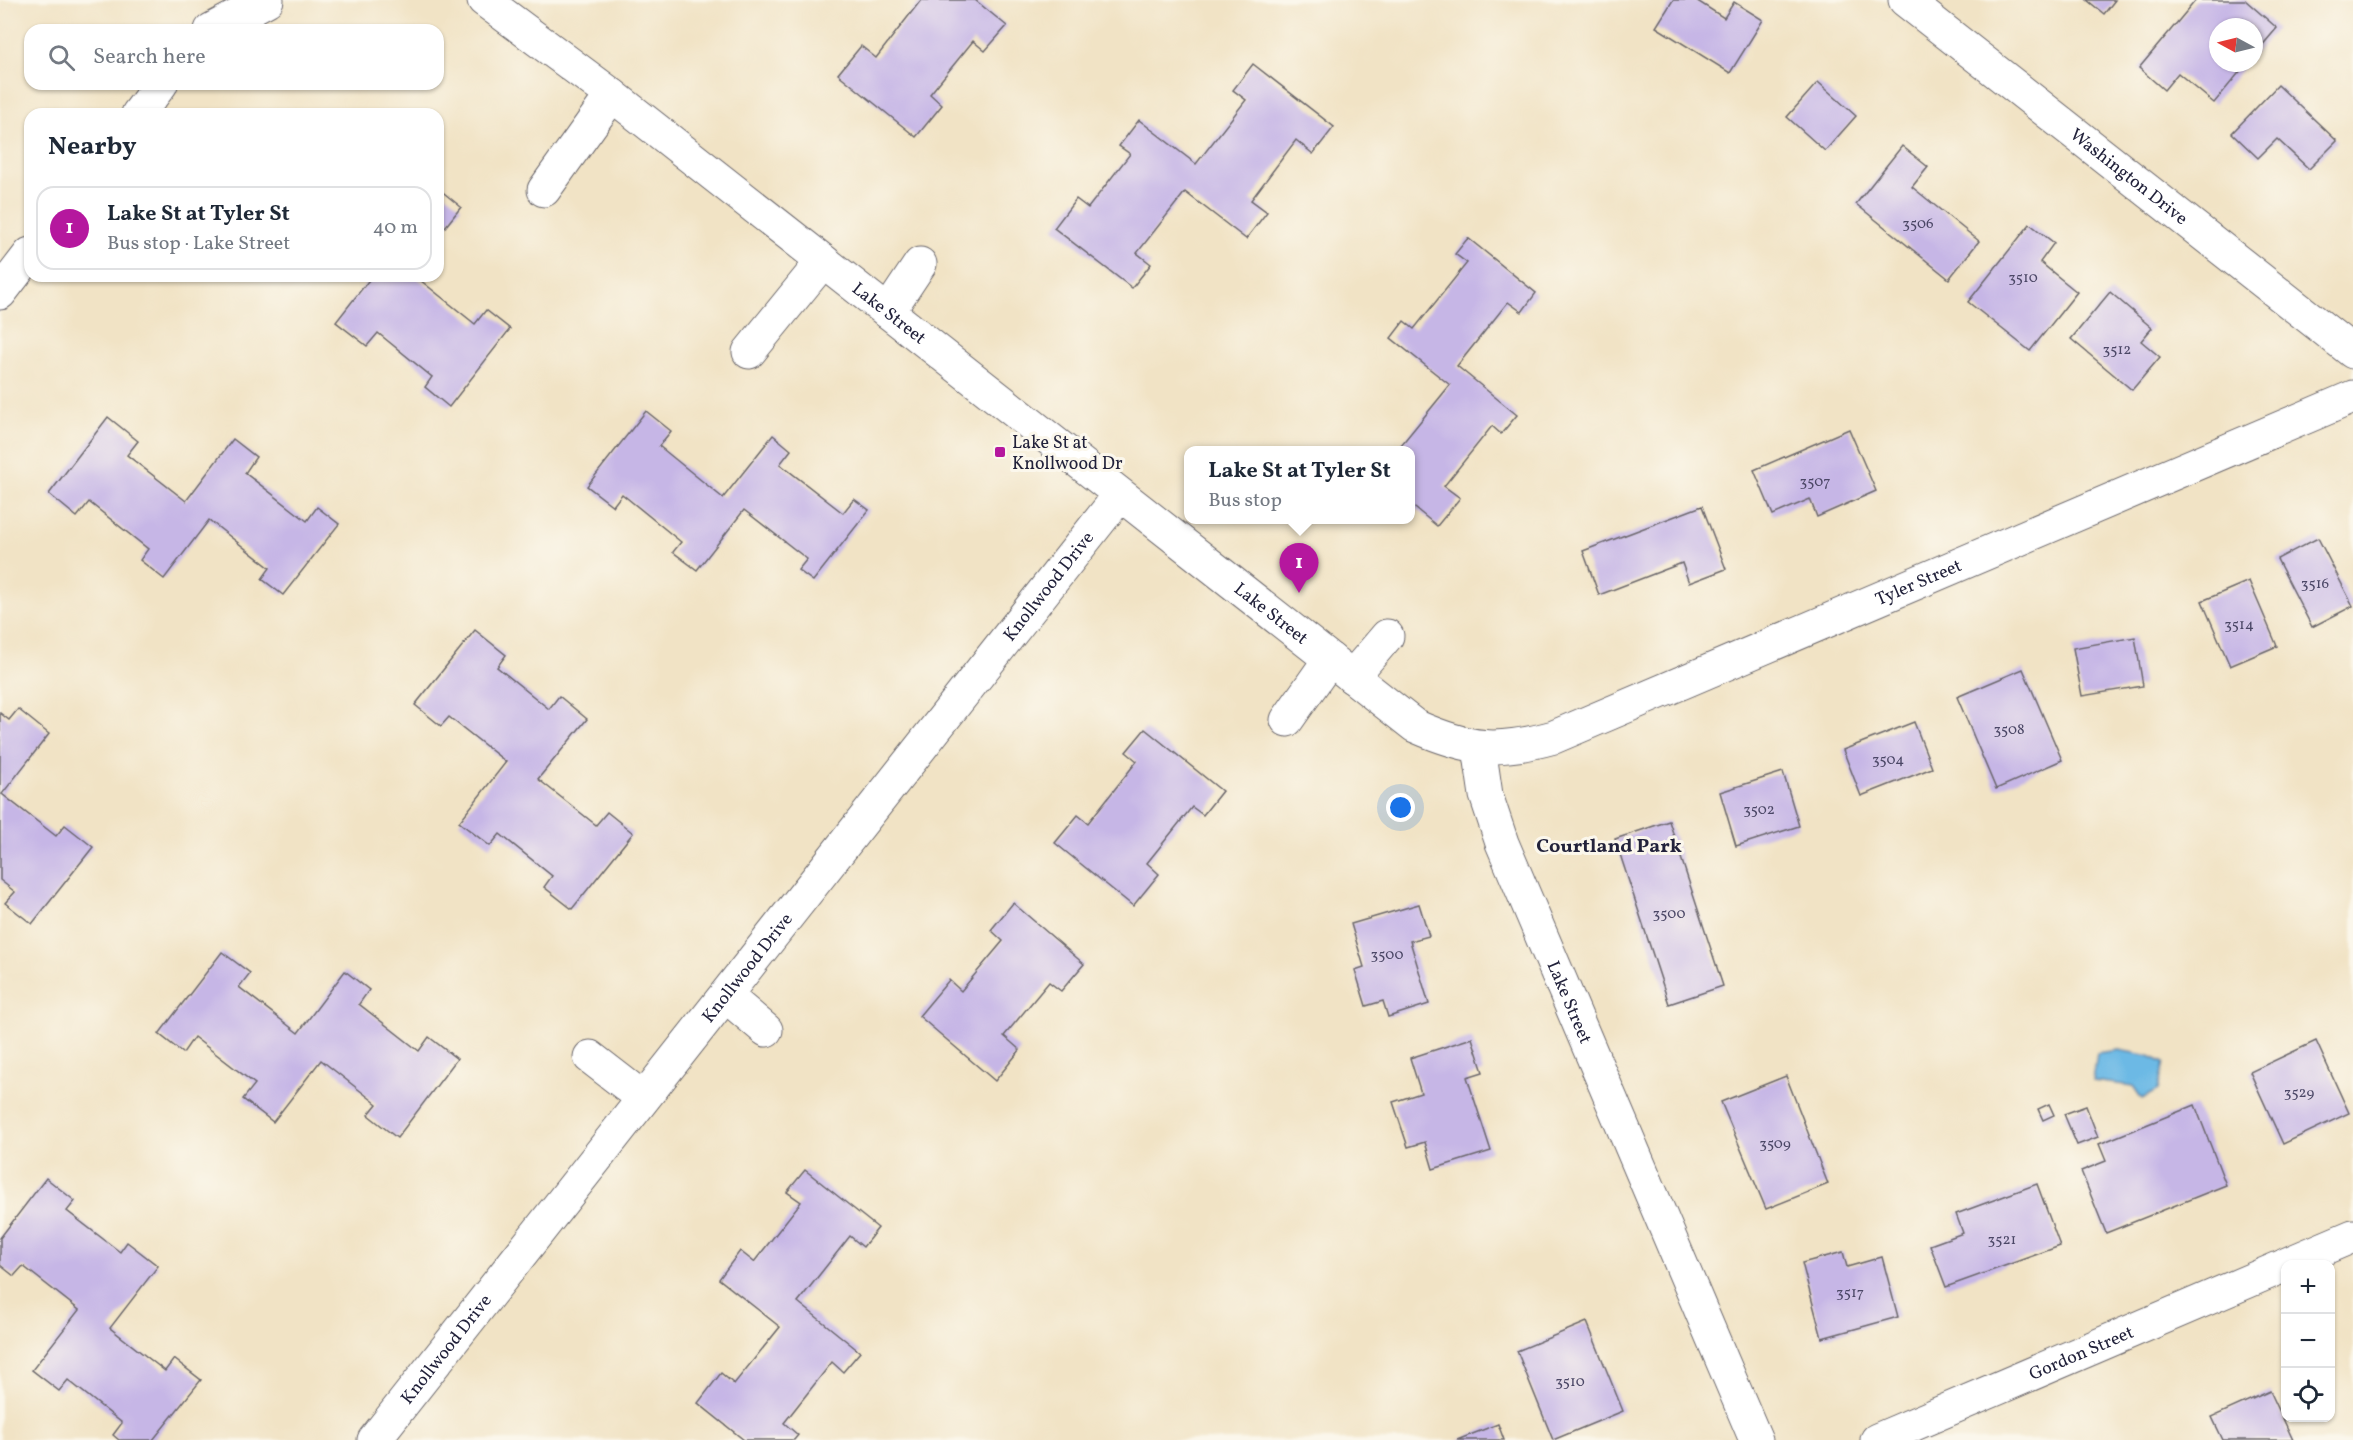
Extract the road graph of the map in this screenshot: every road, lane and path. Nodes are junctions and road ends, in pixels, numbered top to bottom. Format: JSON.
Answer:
{"nodes":[{"id":1,"x":214,"y":0,"type":"edge"},
{"id":2,"x":267,"y":0,"type":"edge"},
{"id":3,"x":484,"y":0,"type":"edge"},
{"id":4,"x":1905,"y":0,"type":"edge"},
{"id":5,"x":203,"y":24,"type":"edge"},
{"id":6,"x":222,"y":24,"type":"edge"},
{"id":7,"x":156,"y":90,"type":"edge"},
{"id":8,"x":612,"y":95,"type":"junction"},
{"id":9,"x":143,"y":108,"type":"edge"},
{"id":10,"x":544,"y":190,"type":"dead end"},
{"id":11,"x":823,"y":261,"type":"junction"},
{"id":12,"x":24,"y":262,"type":"edge"},
{"id":13,"x":920,"y":264,"type":"dead end"},
{"id":14,"x":0,"y":293,"type":"edge"},
{"id":15,"x":888,"y":312,"type":"junction"},
{"id":16,"x":750,"y":352,"type":"dead end"},
{"id":17,"x":2353,"y":352,"type":"edge"},
{"id":18,"x":2353,"y":397,"type":"edge"},
{"id":19,"x":1120,"y":495,"type":"junction"},
{"id":20,"x":1387,"y":636,"type":"dead end"},
{"id":21,"x":1341,"y":668,"type":"junction"},
{"id":22,"x":1287,"y":720,"type":"dead end"},
{"id":23,"x":1479,"y":747,"type":"junction"},
{"id":24,"x":726,"y":996,"type":"junction"},
{"id":25,"x":766,"y":1030,"type":"dead end"},
{"id":26,"x":590,"y":1058,"type":"dead end"},
{"id":27,"x":643,"y":1098,"type":"junction"},
{"id":28,"x":2353,"y":1236,"type":"edge"},
{"id":29,"x":2298,"y":1260,"type":"edge"},
{"id":30,"x":2281,"y":1267,"type":"edge"},
{"id":31,"x":374,"y":1440,"type":"edge"},
{"id":32,"x":1756,"y":1440,"type":"edge"},
{"id":33,"x":1877,"y":1440,"type":"edge"}],
"edges":[{"from":1,"to":5,"type":"street"},
{"from":2,"to":6,"type":"street"},
{"from":3,"to":8,"type":"street","name":"Lake Street"},
{"from":4,"to":17,"type":"street","name":"Washington Drive"},
{"from":7,"to":9,"type":"street"},
{"from":8,"to":10,"type":"street"},
{"from":8,"to":11,"type":"street","name":"Lake Street"},
{"from":11,"to":15,"type":"street","name":"Lake Street"},
{"from":11,"to":16,"type":"street"},
{"from":12,"to":14,"type":"street"},
{"from":13,"to":15,"type":"street"},
{"from":15,"to":19,"type":"street","name":"Lake Street"},
{"from":18,"to":23,"type":"street","name":"Tyler Street"},
{"from":19,"to":21,"type":"street","name":"Lake Street"},
{"from":19,"to":24,"type":"street","name":"Knollwood Drive"},
{"from":20,"to":21,"type":"street"},
{"from":21,"to":22,"type":"street"},
{"from":21,"to":23,"type":"street","name":"Lake Street"},
{"from":23,"to":32,"type":"street","name":"Lake Street"},
{"from":24,"to":25,"type":"street"},
{"from":24,"to":27,"type":"street","name":"Knollwood Drive"},
{"from":26,"to":27,"type":"street"},
{"from":27,"to":31,"type":"street","name":"Knollwood Drive"},
{"from":28,"to":29,"type":"street","name":"Gordon Street"},
{"from":30,"to":33,"type":"street","name":"Gordon Street"}]}
